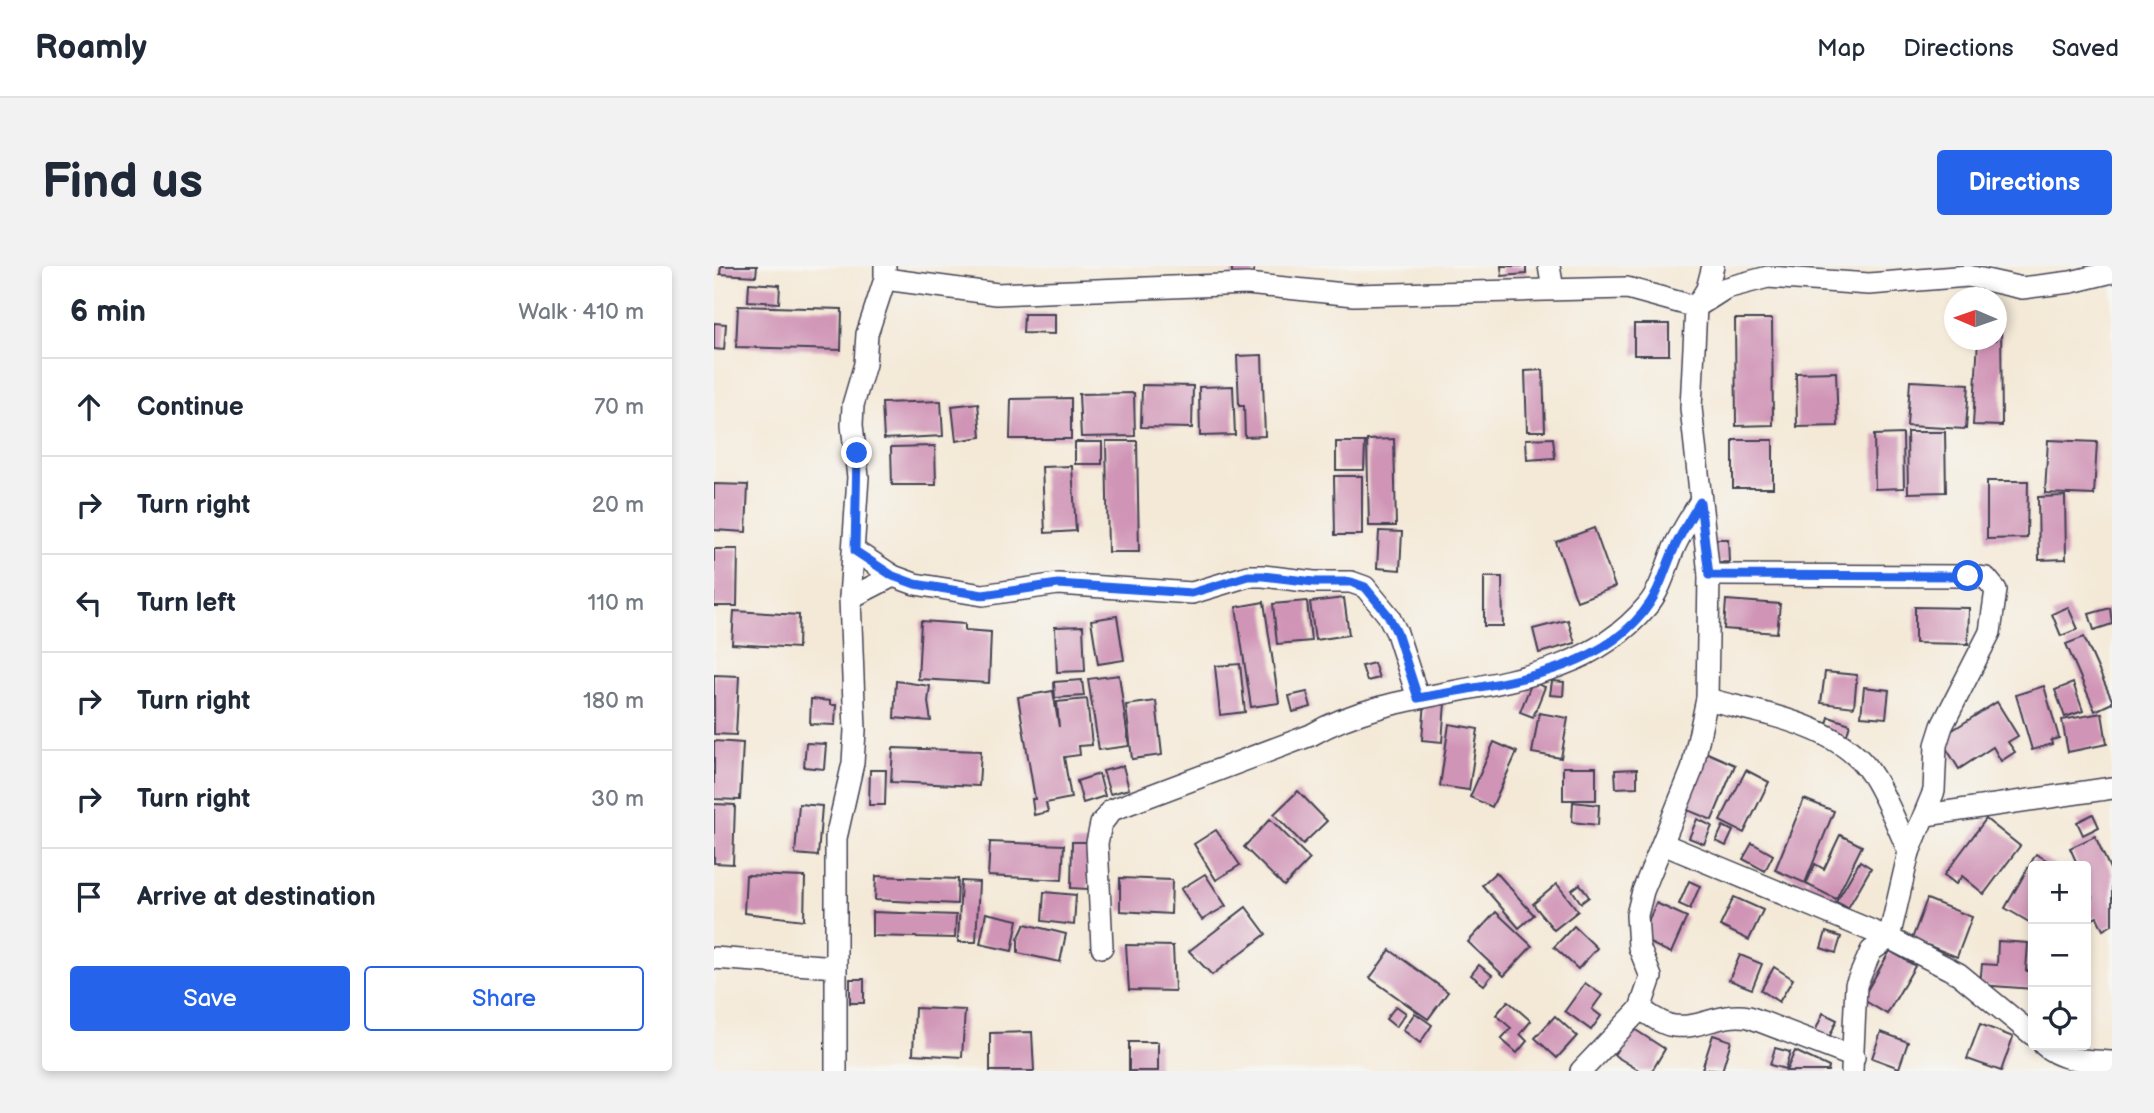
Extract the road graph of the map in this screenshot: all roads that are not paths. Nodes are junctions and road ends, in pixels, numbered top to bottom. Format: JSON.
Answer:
{"nodes":[{"id":1,"x":1549,"y":266,"type":"edge"},
{"id":2,"x":1713,"y":266,"type":"edge"},
{"id":3,"x":885,"y":272,"type":"edge"},
{"id":4,"x":2112,"y":272,"type":"edge"},
{"id":5,"x":1553,"y":289,"type":"junction"},
{"id":6,"x":1696,"y":307,"type":"junction"},
{"id":7,"x":1700,"y":502,"type":"junction"},
{"id":8,"x":855,"y":551,"type":"junction"},
{"id":9,"x":1709,"y":575,"type":"junction"},
{"id":10,"x":893,"y":576,"type":"junction"},
{"id":11,"x":850,"y":598,"type":"junction"},
{"id":12,"x":1418,"y":698,"type":"junction"},
{"id":13,"x":1707,"y":699,"type":"junction"},
{"id":14,"x":2112,"y":788,"type":"edge"},
{"id":15,"x":1926,"y":815,"type":"junction"},
{"id":16,"x":1663,"y":844,"type":"junction"},
{"id":17,"x":1909,"y":852,"type":"junction"},
{"id":18,"x":1889,"y":938,"type":"junction"},
{"id":19,"x":1102,"y":947,"type":"dead end"},
{"id":20,"x":714,"y":958,"type":"edge"},
{"id":21,"x":836,"y":967,"type":"junction"},
{"id":22,"x":1640,"y":1009,"type":"junction"},
{"id":23,"x":2028,"y":1031,"type":"edge"},
{"id":24,"x":2050,"y":1050,"type":"edge"},
{"id":25,"x":2112,"y":1062,"type":"edge"},
{"id":26,"x":1853,"y":1064,"type":"edge"},
{"id":27,"x":836,"y":1071,"type":"edge"},
{"id":28,"x":1581,"y":1071,"type":"edge"}],
"edges":[{"from":1,"to":5,"type":"street"},
{"from":2,"to":6,"type":"street"},
{"from":3,"to":5,"type":"street"},
{"from":3,"to":8,"type":"street"},
{"from":4,"to":6,"type":"street"},
{"from":5,"to":6,"type":"street"},
{"from":6,"to":7,"type":"street"},
{"from":7,"to":9,"type":"street"},
{"from":7,"to":12,"type":"street"},
{"from":8,"to":10,"type":"street"},
{"from":8,"to":11,"type":"street"},
{"from":9,"to":13,"type":"street"},
{"from":9,"to":15,"type":"street"},
{"from":10,"to":11,"type":"street"},
{"from":10,"to":12,"type":"street"},
{"from":11,"to":21,"type":"street"},
{"from":12,"to":19,"type":"street"},
{"from":13,"to":16,"type":"street"},
{"from":13,"to":17,"type":"street"},
{"from":14,"to":15,"type":"street"},
{"from":15,"to":17,"type":"street"},
{"from":16,"to":18,"type":"street"},
{"from":16,"to":22,"type":"street"},
{"from":17,"to":18,"type":"street"},
{"from":18,"to":23,"type":"street"},
{"from":18,"to":26,"type":"street"},
{"from":20,"to":21,"type":"street"},
{"from":21,"to":27,"type":"street"},
{"from":22,"to":26,"type":"street"},
{"from":22,"to":28,"type":"street"},
{"from":24,"to":25,"type":"street"}]}
